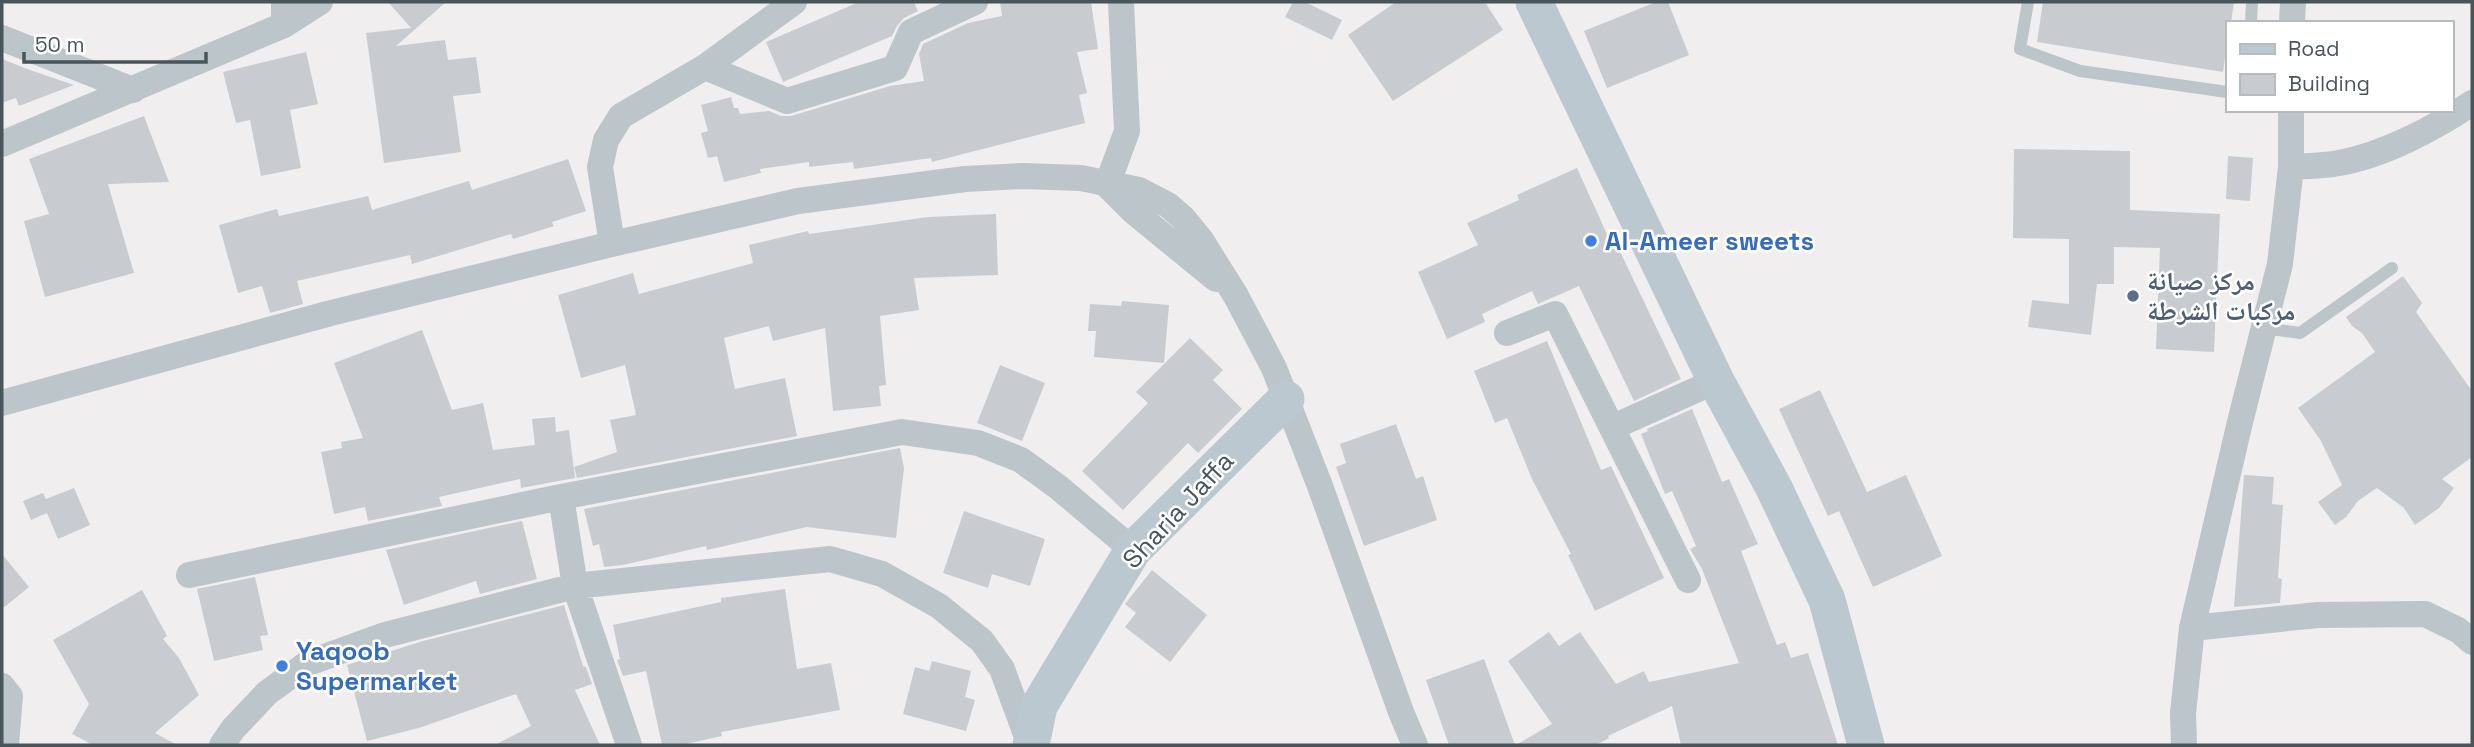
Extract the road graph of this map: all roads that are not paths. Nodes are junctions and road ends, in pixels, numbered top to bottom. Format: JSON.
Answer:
{"nodes":[{"id":1,"x":320,"y":2,"type":"edge"},
{"id":2,"x":794,"y":2,"type":"edge"},
{"id":3,"x":975,"y":2,"type":"edge"},
{"id":4,"x":1121,"y":2,"type":"edge"},
{"id":5,"x":1534,"y":2,"type":"edge"},
{"id":6,"x":2028,"y":2,"type":"edge"},
{"id":7,"x":2252,"y":2,"type":"edge"},
{"id":8,"x":2292,"y":2,"type":"edge"},
{"id":9,"x":284,"y":13,"type":"edge"},
{"id":10,"x":2251,"y":21,"type":"edge"},
{"id":11,"x":2292,"y":21,"type":"edge"},
{"id":12,"x":2,"y":38,"type":"edge"},
{"id":13,"x":705,"y":67,"type":"junction"},
{"id":14,"x":133,"y":90,"type":"junction"},
{"id":15,"x":2226,"y":92,"type":"edge"},
{"id":16,"x":2472,"y":103,"type":"edge"},
{"id":17,"x":2291,"y":112,"type":"edge"},
{"id":18,"x":2,"y":144,"type":"edge"},
{"id":19,"x":2291,"y":167,"type":"junction"},
{"id":20,"x":1107,"y":185,"type":"junction"},
{"id":21,"x":612,"y":244,"type":"junction"},
{"id":22,"x":2392,"y":268,"type":"dead end"},
{"id":23,"x":2264,"y":328,"type":"junction"},
{"id":24,"x":1507,"y":333,"type":"dead end"},
{"id":25,"x":1716,"y":380,"type":"junction"},
{"id":26,"x":1286,"y":399,"type":"junction"},
{"id":27,"x":2,"y":403,"type":"edge"},
{"id":28,"x":1613,"y":427,"type":"junction"},
{"id":29,"x":561,"y":497,"type":"junction"},
{"id":30,"x":1133,"y":550,"type":"junction"},
{"id":31,"x":189,"y":575,"type":"dead end"},
{"id":32,"x":1688,"y":580,"type":"dead end"},
{"id":33,"x":575,"y":586,"type":"junction"},
{"id":34,"x":2192,"y":628,"type":"junction"},
{"id":35,"x":2472,"y":642,"type":"edge"},
{"id":36,"x":2,"y":686,"type":"edge"},
{"id":37,"x":6,"y":745,"type":"edge"},
{"id":38,"x":222,"y":745,"type":"edge"},
{"id":39,"x":629,"y":745,"type":"edge"},
{"id":40,"x":1030,"y":745,"type":"edge"},
{"id":41,"x":1415,"y":745,"type":"edge"},
{"id":42,"x":1866,"y":745,"type":"edge"},
{"id":43,"x":2185,"y":745,"type":"edge"}],
"edges":[{"from":1,"to":9,"type":"street"},
{"from":2,"to":13,"type":"street"},
{"from":3,"to":13,"type":"street"},
{"from":4,"to":20,"type":"street"},
{"from":5,"to":25,"type":"main road"},
{"from":6,"to":15,"type":"lane"},
{"from":7,"to":10,"type":"lane"},
{"from":8,"to":11,"type":"street"},
{"from":9,"to":14,"type":"street"},
{"from":12,"to":14,"type":"street"},
{"from":13,"to":21,"type":"street"},
{"from":14,"to":18,"type":"street"},
{"from":16,"to":19,"type":"street"},
{"from":17,"to":19,"type":"street"},
{"from":19,"to":23,"type":"street"},
{"from":20,"to":21,"type":"street"},
{"from":20,"to":26,"type":"street"},
{"from":21,"to":27,"type":"street"},
{"from":22,"to":23,"type":"lane"},
{"from":23,"to":34,"type":"street"},
{"from":24,"to":28,"type":"street"},
{"from":25,"to":28,"type":"street"},
{"from":25,"to":42,"type":"main road"},
{"from":26,"to":30,"type":"main road","name":"Sharia Jaffa"},
{"from":26,"to":41,"type":"street"},
{"from":28,"to":32,"type":"street"},
{"from":29,"to":30,"type":"street"},
{"from":29,"to":31,"type":"street"},
{"from":29,"to":33,"type":"street"},
{"from":30,"to":40,"type":"main road","name":"Sharia Jaffa"},
{"from":33,"to":38,"type":"street"},
{"from":33,"to":39,"type":"street"},
{"from":33,"to":40,"type":"street"},
{"from":34,"to":35,"type":"street"},
{"from":34,"to":43,"type":"street"},
{"from":36,"to":37,"type":"street"}]}
